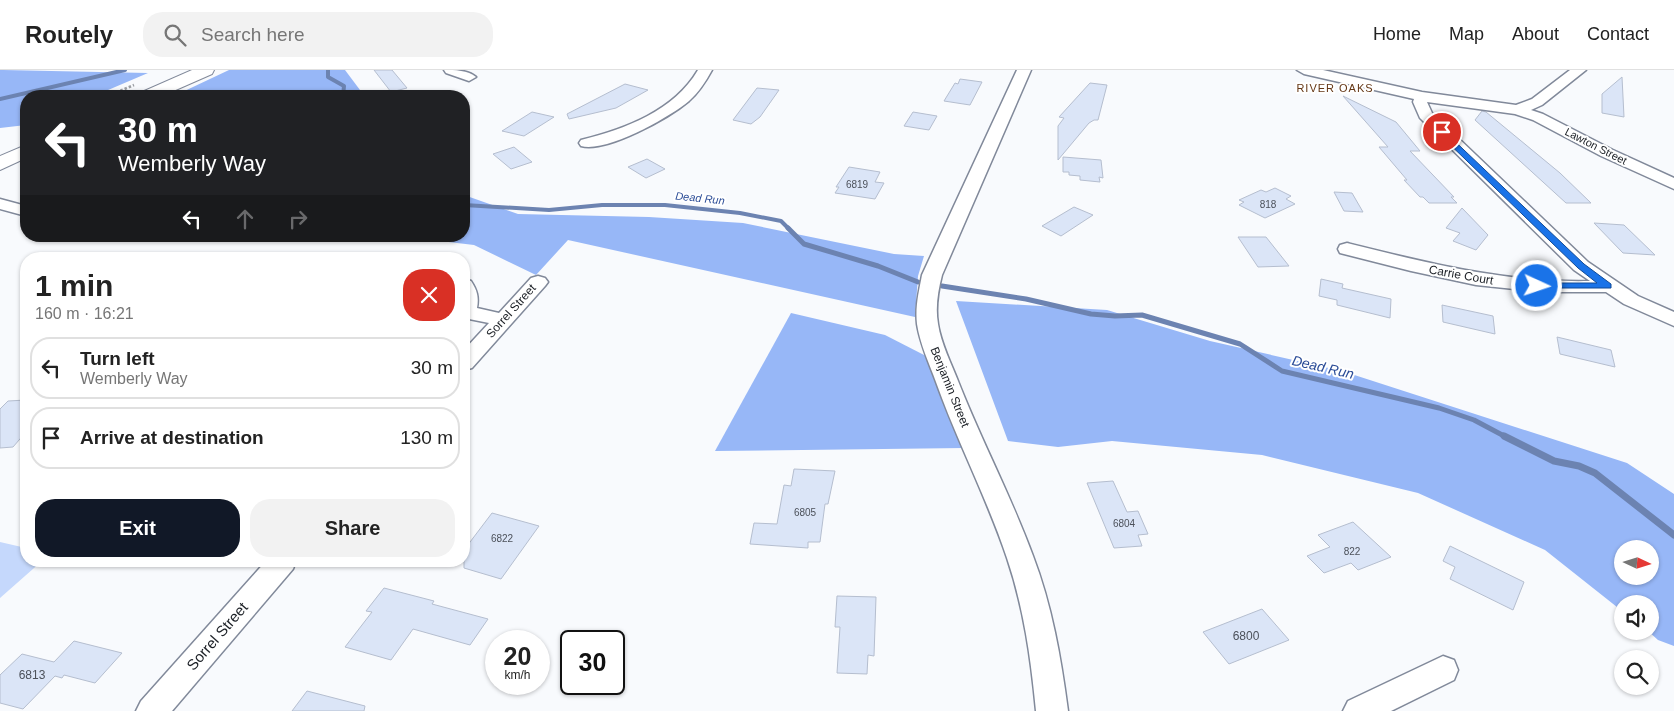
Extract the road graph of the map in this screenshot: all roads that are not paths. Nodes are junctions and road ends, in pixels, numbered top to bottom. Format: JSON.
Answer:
{"nodes":[{"id":1,"x":206,"y":70,"type":"edge"},
{"id":2,"x":451,"y":70,"type":"edge"},
{"id":3,"x":705,"y":70,"type":"edge"},
{"id":4,"x":1024,"y":70,"type":"edge"},
{"id":5,"x":1304,"y":70,"type":"edge"},
{"id":6,"x":1578,"y":70,"type":"edge"},
{"id":7,"x":1325,"y":72,"type":"edge"},
{"id":8,"x":469,"y":77,"type":"dead end"},
{"id":9,"x":161,"y":90,"type":"edge"},
{"id":10,"x":1422,"y":96,"type":"junction"},
{"id":11,"x":1517,"y":110,"type":"junction"},
{"id":12,"x":587,"y":143,"type":"dead end"},
{"id":13,"x":20,"y":154,"type":"edge"},
{"id":14,"x":0,"y":164,"type":"edge"},
{"id":15,"x":1674,"y":184,"type":"edge"},
{"id":16,"x":0,"y":204,"type":"edge"},
{"id":17,"x":20,"y":209,"type":"edge"},
{"id":18,"x":1347,"y":249,"type":"dead end"},
{"id":19,"x":538,"y":282,"type":"dead end"},
{"id":20,"x":1608,"y":286,"type":"junction"},
{"id":21,"x":470,"y":313,"type":"edge"},
{"id":22,"x":502,"y":320,"type":"junction"},
{"id":23,"x":1674,"y":320,"type":"edge"},
{"id":24,"x":470,"y":356,"type":"edge"},
{"id":25,"x":278,"y":567,"type":"edge"},
{"id":26,"x":1443,"y":670,"type":"dead end"},
{"id":27,"x":152,"y":711,"type":"edge"},
{"id":28,"x":1052,"y":711,"type":"edge"},
{"id":29,"x":1359,"y":711,"type":"edge"}],
"edges":[{"from":1,"to":9,"type":"main road"},
{"from":2,"to":8,"type":"street"},
{"from":3,"to":12,"type":"street"},
{"from":4,"to":28,"type":"street","name":"Benjamin Street"},
{"from":5,"to":7,"type":"street","name":"Lawton Street"},
{"from":6,"to":11,"type":"street"},
{"from":7,"to":10,"type":"street","name":"Lawton Street"},
{"from":10,"to":11,"type":"street","name":"Lawton Street"},
{"from":10,"to":20,"type":"street"},
{"from":11,"to":15,"type":"street","name":"Lawton Street"},
{"from":13,"to":14,"type":"main road"},
{"from":16,"to":17,"type":"street"},
{"from":18,"to":20,"type":"street","name":"Carrie Court"},
{"from":19,"to":22,"type":"street","name":"Sorrel Street"},
{"from":20,"to":23,"type":"street"},
{"from":21,"to":22,"type":"street"},
{"from":22,"to":24,"type":"street","name":"Sorrel Street"},
{"from":25,"to":27,"type":"street","name":"Sorrel Street"},
{"from":26,"to":29,"type":"street"}]}
